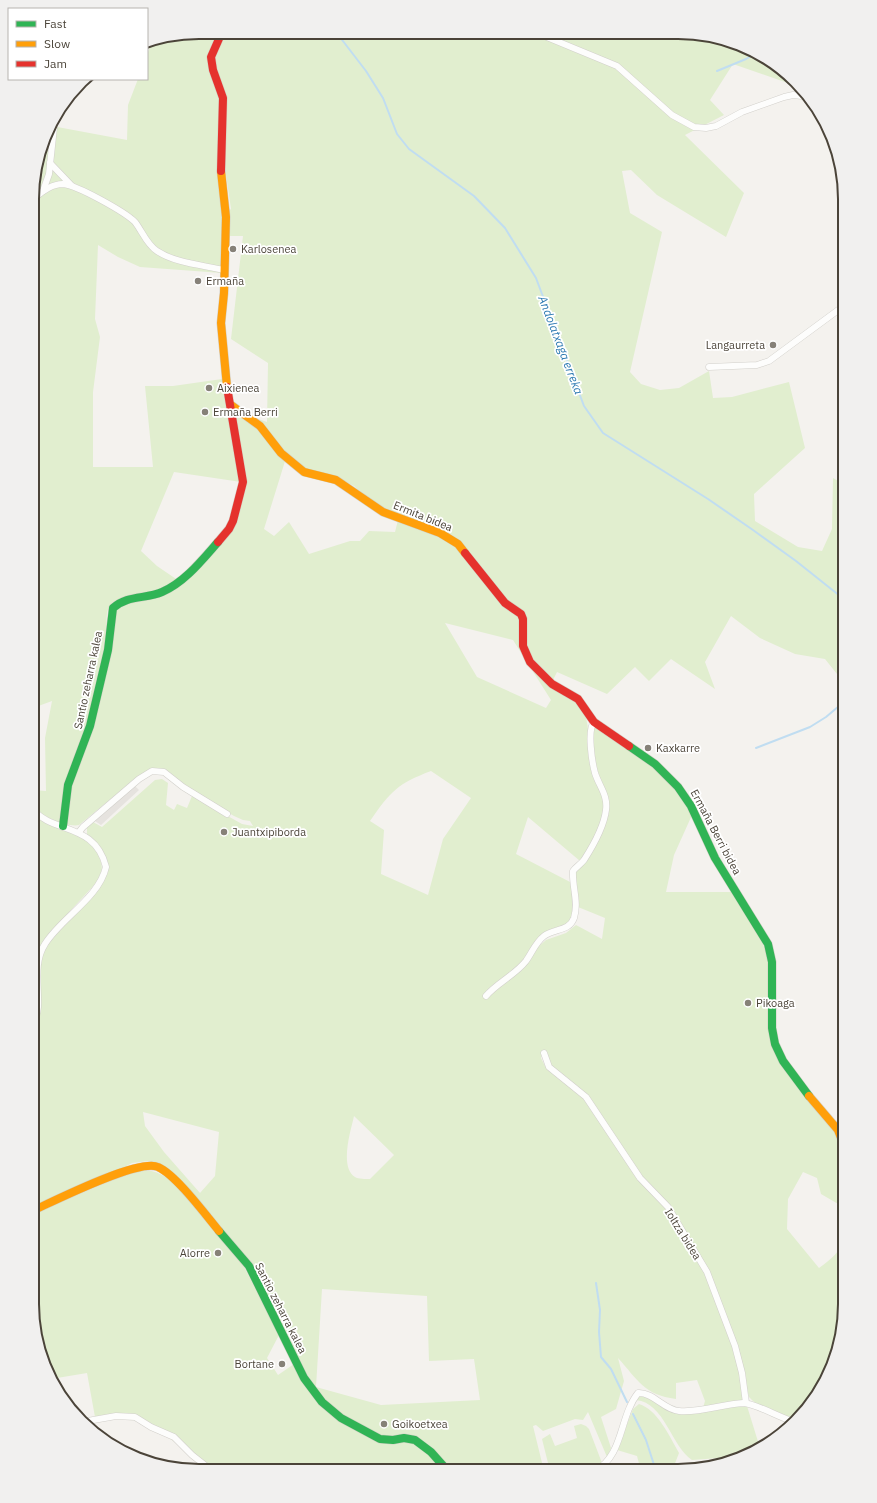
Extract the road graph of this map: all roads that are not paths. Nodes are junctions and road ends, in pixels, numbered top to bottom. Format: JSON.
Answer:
{"nodes":[{"id":1,"x":219,"y":39,"type":"edge"},
{"id":2,"x":551,"y":39,"type":"edge"},
{"id":3,"x":800,"y":96,"type":"edge"},
{"id":4,"x":53,"y":132,"type":"edge"},
{"id":5,"x":50,"y":163,"type":"junction"},
{"id":6,"x":71,"y":185,"type":"junction"},
{"id":7,"x":42,"y":191,"type":"junction"},
{"id":8,"x":39,"y":194,"type":"edge"},
{"id":9,"x":224,"y":270,"type":"junction"},
{"id":10,"x":838,"y":310,"type":"edge"},
{"id":11,"x":709,"y":368,"type":"dead end"},
{"id":12,"x":232,"y":409,"type":"junction"},
{"id":13,"x":594,"y":722,"type":"junction"},
{"id":14,"x":227,"y":814,"type":"dead end"},
{"id":15,"x":39,"y":815,"type":"edge"},
{"id":16,"x":63,"y":826,"type":"junction"},
{"id":17,"x":79,"y":832,"type":"junction"},
{"id":18,"x":39,"y":963,"type":"edge"},
{"id":19,"x":486,"y":996,"type":"dead end"},
{"id":20,"x":544,"y":1053,"type":"dead end"},
{"id":21,"x":838,"y":1130,"type":"edge"},
{"id":22,"x":39,"y":1208,"type":"edge"},
{"id":23,"x":746,"y":1403,"type":"junction"},
{"id":24,"x":789,"y":1419,"type":"edge"},
{"id":25,"x":90,"y":1421,"type":"edge"},
{"id":26,"x":203,"y":1464,"type":"edge"},
{"id":27,"x":442,"y":1464,"type":"edge"},
{"id":28,"x":604,"y":1464,"type":"edge"}],
"edges":[{"from":1,"to":9,"type":"street"},
{"from":2,"to":3,"type":"street"},
{"from":4,"to":5,"type":"street"},
{"from":5,"to":6,"type":"street"},
{"from":5,"to":7,"type":"street"},
{"from":6,"to":7,"type":"street"},
{"from":6,"to":9,"type":"street"},
{"from":7,"to":8,"type":"street"},
{"from":9,"to":12,"type":"street"},
{"from":10,"to":11,"type":"street"},
{"from":12,"to":13,"type":"street","name":"Ermita bidea"},
{"from":12,"to":16,"type":"street","name":"Santio zeharra kalea"},
{"from":13,"to":19,"type":"street"},
{"from":13,"to":21,"type":"street","name":"Ermaña Berri bidea"},
{"from":14,"to":17,"type":"street"},
{"from":15,"to":16,"type":"street"},
{"from":16,"to":17,"type":"street"},
{"from":17,"to":18,"type":"street"},
{"from":20,"to":23,"type":"street","name":"Ioltza bidea"},
{"from":22,"to":27,"type":"street","name":"Santio zeharra kalea"},
{"from":23,"to":24,"type":"street"},
{"from":23,"to":28,"type":"street"},
{"from":25,"to":26,"type":"street"}]}
